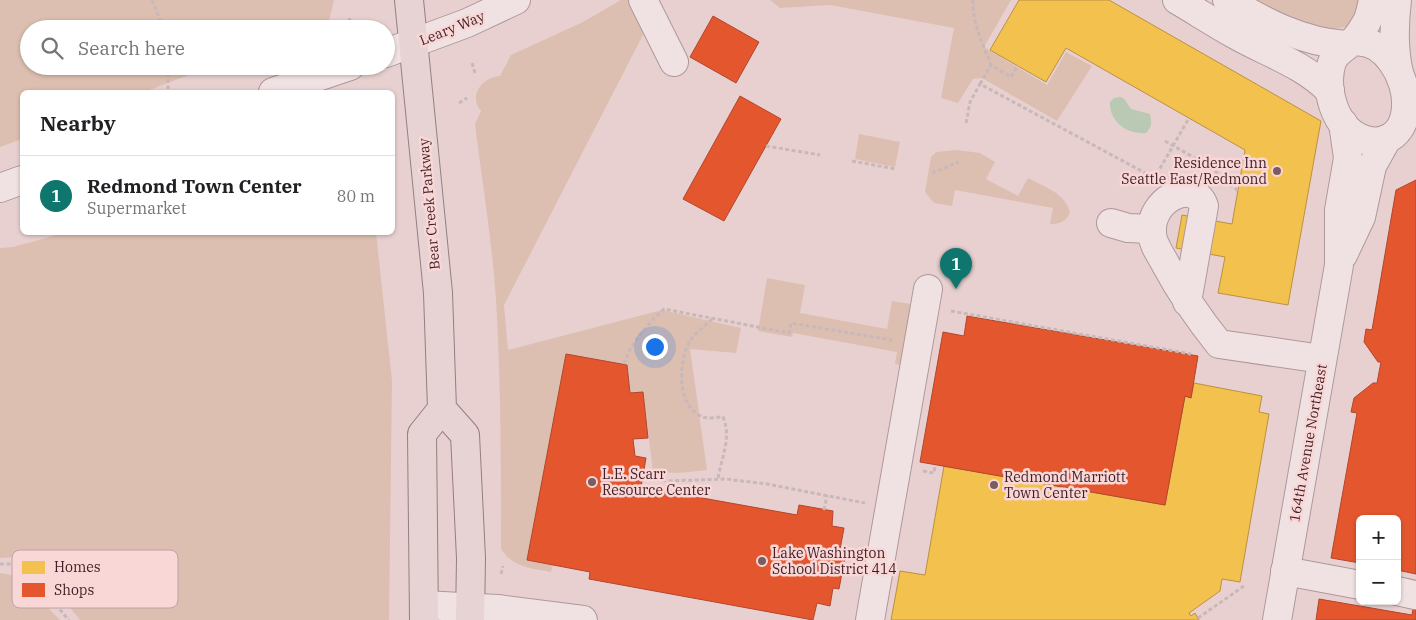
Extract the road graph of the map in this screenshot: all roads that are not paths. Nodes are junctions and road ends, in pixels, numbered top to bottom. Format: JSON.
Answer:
{"nodes":[{"id":1,"x":409,"y":0,"type":"edge"},
{"id":2,"x":516,"y":0,"type":"edge"},
{"id":3,"x":643,"y":0,"type":"edge"},
{"id":4,"x":1177,"y":0,"type":"edge"},
{"id":5,"x":1227,"y":0,"type":"edge"},
{"id":6,"x":1374,"y":0,"type":"edge"},
{"id":7,"x":1397,"y":0,"type":"edge"},
{"id":8,"x":413,"y":44,"type":"junction"},
{"id":9,"x":1349,"y":44,"type":"junction"},
{"id":10,"x":395,"y":50,"type":"edge"},
{"id":11,"x":674,"y":62,"type":"dead end"},
{"id":12,"x":323,"y":75,"type":"edge"},
{"id":13,"x":1406,"y":88,"type":"edge"},
{"id":14,"x":279,"y":90,"type":"edge"},
{"id":15,"x":1330,"y":90,"type":"junction"},
{"id":16,"x":1343,"y":124,"type":"junction"},
{"id":17,"x":1399,"y":140,"type":"edge"},
{"id":18,"x":20,"y":181,"type":"edge"},
{"id":19,"x":0,"y":188,"type":"edge"},
{"id":20,"x":1111,"y":224,"type":"dead end"},
{"id":21,"x":1152,"y":229,"type":"junction"},
{"id":22,"x":1339,"y":266,"type":"junction"},
{"id":23,"x":937,"y":299,"type":"road end"},
{"id":24,"x":1187,"y":302,"type":"junction"},
{"id":25,"x":1322,"y":359,"type":"junction"},
{"id":26,"x":442,"y":409,"type":"junction"},
{"id":27,"x":1285,"y":571,"type":"junction"},
{"id":28,"x":1356,"y":584,"type":"edge"},
{"id":29,"x":424,"y":612,"type":"edge"},
{"id":30,"x":470,"y":614,"type":"edge"},
{"id":31,"x":583,"y":620,"type":"edge"},
{"id":32,"x":870,"y":620,"type":"edge"},
{"id":33,"x":1277,"y":620,"type":"edge"}],
"edges":[{"from":1,"to":8,"type":"main road","name":"Bear Creek Parkway"},
{"from":2,"to":8,"type":"street","name":"Leary Way"},
{"from":3,"to":11,"type":"street"},
{"from":4,"to":15,"type":"street"},
{"from":5,"to":9,"type":"street"},
{"from":6,"to":9,"type":"street"},
{"from":7,"to":13,"type":"street"},
{"from":8,"to":10,"type":"street","name":"Leary Way"},
{"from":8,"to":26,"type":"main road","name":"Bear Creek Parkway"},
{"from":9,"to":13,"type":"street"},
{"from":9,"to":15,"type":"street"},
{"from":12,"to":14,"type":"street"},
{"from":13,"to":17,"type":"street"},
{"from":15,"to":16,"type":"street"},
{"from":16,"to":17,"type":"street"},
{"from":16,"to":22,"type":"street","name":"164th Avenue Northeast"},
{"from":17,"to":22,"type":"street","name":"164th Avenue Northeast"},
{"from":18,"to":19,"type":"street"},
{"from":20,"to":21,"type":"street"},
{"from":21,"to":24,"type":"street"},
{"from":21,"to":24,"type":"street"},
{"from":22,"to":25,"type":"street","name":"164th Avenue Northeast"},
{"from":23,"to":32,"type":"street"},
{"from":24,"to":25,"type":"street"},
{"from":25,"to":27,"type":"street","name":"164th Avenue Northeast"},
{"from":26,"to":29,"type":"main road"},
{"from":26,"to":30,"type":"main road"},
{"from":27,"to":28,"type":"street"},
{"from":27,"to":33,"type":"street","name":"164th Avenue Northeast"},
{"from":29,"to":30,"type":"street"},
{"from":30,"to":31,"type":"street"}]}
